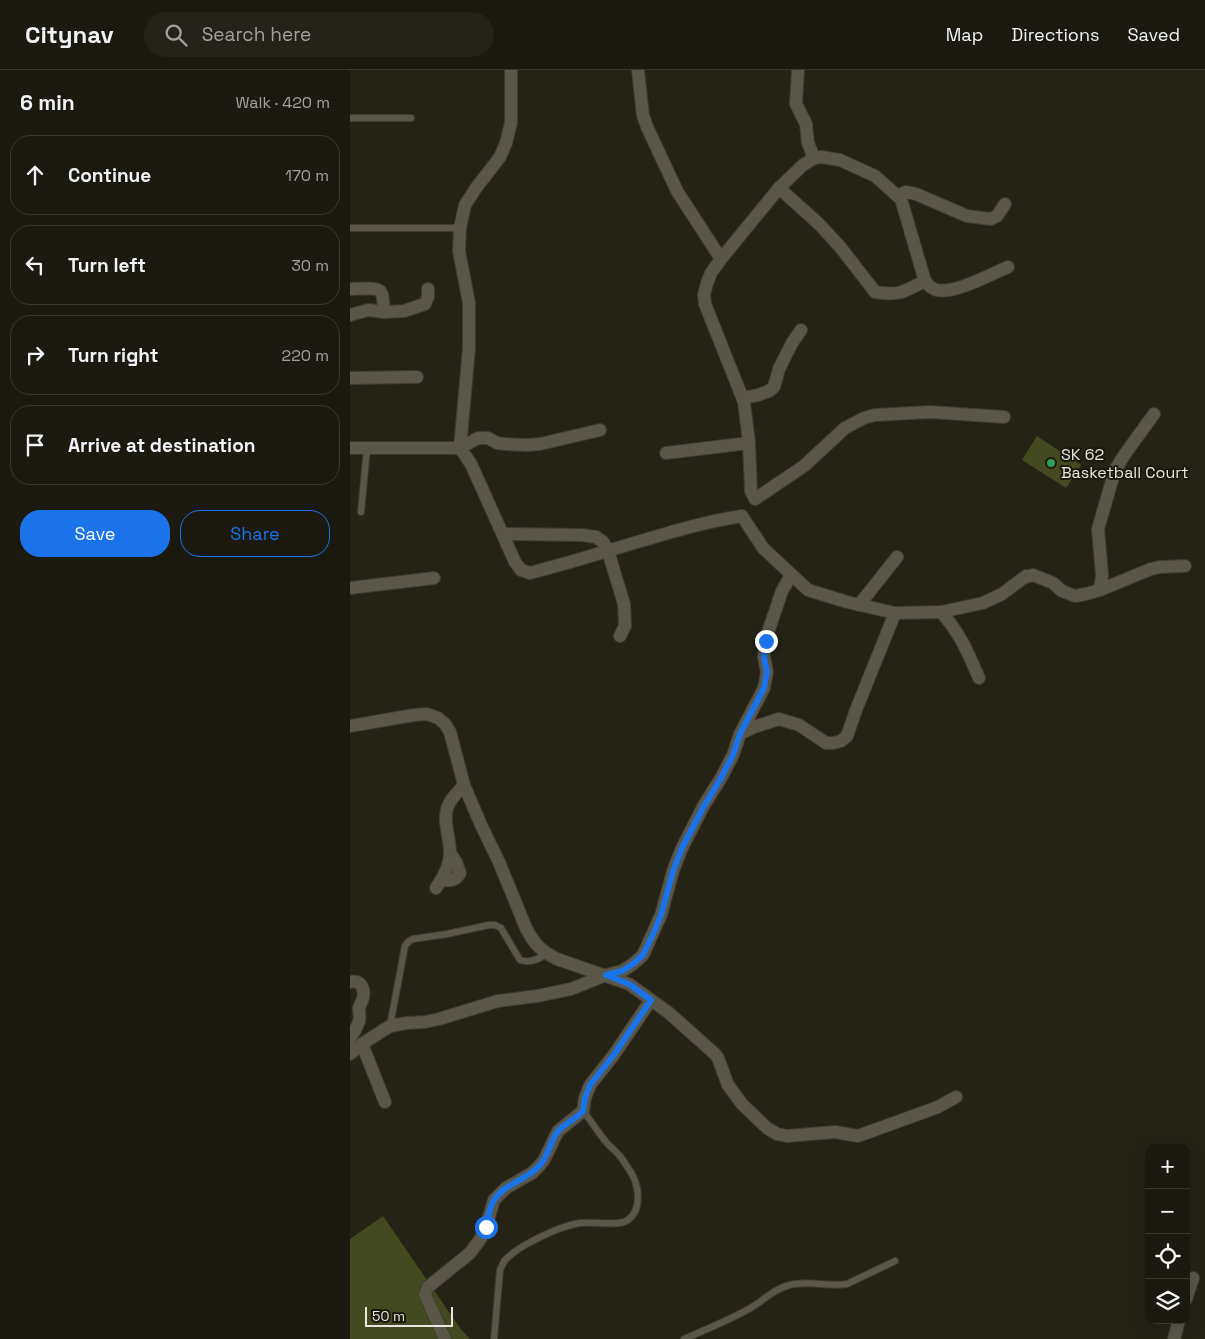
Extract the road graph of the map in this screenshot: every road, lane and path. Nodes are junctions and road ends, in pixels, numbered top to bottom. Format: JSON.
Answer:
{"nodes":[{"id":1,"x":511,"y":70,"type":"edge"},
{"id":2,"x":638,"y":70,"type":"edge"},
{"id":3,"x":798,"y":70,"type":"edge"},
{"id":4,"x":350,"y":118,"type":"edge"},
{"id":5,"x":411,"y":118,"type":"dead end"},
{"id":6,"x":814,"y":158,"type":"junction"},
{"id":7,"x":779,"y":188,"type":"junction"},
{"id":8,"x":901,"y":199,"type":"junction"},
{"id":9,"x":1004,"y":204,"type":"dead end"},
{"id":10,"x":350,"y":228,"type":"edge"},
{"id":11,"x":460,"y":228,"type":"junction"},
{"id":12,"x":721,"y":259,"type":"junction"},
{"id":13,"x":1008,"y":267,"type":"dead end"},
{"id":14,"x":925,"y":281,"type":"junction"},
{"id":15,"x":350,"y":289,"type":"edge"},
{"id":16,"x":428,"y":289,"type":"dead end"},
{"id":17,"x":384,"y":312,"type":"junction"},
{"id":18,"x":350,"y":315,"type":"edge"},
{"id":19,"x":801,"y":330,"type":"dead end"},
{"id":20,"x":417,"y":377,"type":"dead end"},
{"id":21,"x":350,"y":378,"type":"edge"},
{"id":22,"x":743,"y":398,"type":"junction"},
{"id":23,"x":1154,"y":414,"type":"dead end"},
{"id":24,"x":1004,"y":417,"type":"dead end"},
{"id":25,"x":600,"y":430,"type":"dead end"},
{"id":26,"x":749,"y":442,"type":"junction"},
{"id":27,"x":350,"y":448,"type":"edge"},
{"id":28,"x":367,"y":448,"type":"junction"},
{"id":29,"x":460,"y":448,"type":"junction"},
{"id":30,"x":666,"y":453,"type":"dead end"},
{"id":31,"x":755,"y":499,"type":"junction"},
{"id":32,"x":361,"y":512,"type":"dead end"},
{"id":33,"x":742,"y":516,"type":"junction"},
{"id":34,"x":503,"y":534,"type":"junction"},
{"id":35,"x":608,"y":551,"type":"junction"},
{"id":36,"x":896,"y":557,"type":"dead end"},
{"id":37,"x":1185,"y":566,"type":"dead end"},
{"id":38,"x":792,"y":575,"type":"junction"},
{"id":39,"x":434,"y":578,"type":"dead end"},
{"id":40,"x":350,"y":588,"type":"edge"},
{"id":41,"x":1100,"y":590,"type":"junction"},
{"id":42,"x":859,"y":605,"type":"junction"},
{"id":43,"x":941,"y":612,"type":"junction"},
{"id":44,"x":895,"y":613,"type":"junction"},
{"id":45,"x":620,"y":636,"type":"dead end"},
{"id":46,"x":979,"y":678,"type":"dead end"},
{"id":47,"x":350,"y":726,"type":"edge"},
{"id":48,"x":740,"y":734,"type":"junction"},
{"id":49,"x":464,"y":785,"type":"junction"},
{"id":50,"x":439,"y":884,"type":"dead end"},
{"id":51,"x":546,"y":954,"type":"junction"},
{"id":52,"x":606,"y":975,"type":"junction"},
{"id":53,"x":350,"y":982,"type":"edge"},
{"id":54,"x":651,"y":1000,"type":"junction"},
{"id":55,"x":390,"y":1026,"type":"junction"},
{"id":56,"x":350,"y":1039,"type":"edge"},
{"id":57,"x":362,"y":1044,"type":"junction"},
{"id":58,"x":350,"y":1054,"type":"edge"},
{"id":59,"x":956,"y":1097,"type":"dead end"},
{"id":60,"x":385,"y":1102,"type":"dead end"},
{"id":61,"x":583,"y":1111,"type":"junction"},
{"id":62,"x":895,"y":1261,"type":"dead end"},
{"id":63,"x":1193,"y":1278,"type":"dead end"},
{"id":64,"x":1190,"y":1287,"type":"edge"},
{"id":65,"x":1178,"y":1324,"type":"edge"},
{"id":66,"x":446,"y":1339,"type":"edge"},
{"id":67,"x":494,"y":1339,"type":"edge"},
{"id":68,"x":684,"y":1339,"type":"edge"},
{"id":69,"x":1174,"y":1339,"type":"edge"}],
"edges":[{"from":1,"to":11,"type":"street"},
{"from":2,"to":12,"type":"street"},
{"from":3,"to":6,"type":"street"},
{"from":4,"to":5,"type":"lane"},
{"from":6,"to":7,"type":"street"},
{"from":6,"to":8,"type":"street"},
{"from":7,"to":12,"type":"street"},
{"from":7,"to":14,"type":"street"},
{"from":8,"to":9,"type":"street"},
{"from":8,"to":14,"type":"street"},
{"from":10,"to":11,"type":"lane"},
{"from":11,"to":29,"type":"street"},
{"from":12,"to":22,"type":"street"},
{"from":13,"to":14,"type":"street"},
{"from":15,"to":17,"type":"street"},
{"from":16,"to":17,"type":"street"},
{"from":17,"to":18,"type":"street"},
{"from":19,"to":22,"type":"street"},
{"from":20,"to":21,"type":"street"},
{"from":22,"to":26,"type":"street"},
{"from":23,"to":41,"type":"street"},
{"from":24,"to":31,"type":"street"},
{"from":25,"to":29,"type":"street"},
{"from":26,"to":30,"type":"street"},
{"from":26,"to":31,"type":"street"},
{"from":27,"to":28,"type":"street"},
{"from":28,"to":29,"type":"street"},
{"from":28,"to":32,"type":"lane"},
{"from":29,"to":34,"type":"street"},
{"from":31,"to":33,"type":"street"},
{"from":33,"to":35,"type":"street"},
{"from":33,"to":38,"type":"street"},
{"from":34,"to":35,"type":"street"},
{"from":34,"to":35,"type":"street"},
{"from":35,"to":45,"type":"street"},
{"from":36,"to":42,"type":"street"},
{"from":37,"to":41,"type":"street"},
{"from":38,"to":42,"type":"street"},
{"from":38,"to":48,"type":"street"},
{"from":39,"to":40,"type":"street"},
{"from":41,"to":43,"type":"street"},
{"from":42,"to":44,"type":"street"},
{"from":43,"to":44,"type":"street"},
{"from":43,"to":46,"type":"street"},
{"from":44,"to":48,"type":"street"},
{"from":47,"to":49,"type":"street"},
{"from":48,"to":52,"type":"street"},
{"from":49,"to":50,"type":"street"},
{"from":49,"to":51,"type":"street"},
{"from":51,"to":52,"type":"street"},
{"from":51,"to":55,"type":"lane"},
{"from":52,"to":54,"type":"street"},
{"from":52,"to":55,"type":"street"},
{"from":53,"to":56,"type":"street"},
{"from":54,"to":59,"type":"street"},
{"from":54,"to":61,"type":"street"},
{"from":55,"to":57,"type":"street"},
{"from":57,"to":58,"type":"street"},
{"from":57,"to":60,"type":"street"},
{"from":61,"to":66,"type":"street"},
{"from":61,"to":67,"type":"lane"},
{"from":62,"to":68,"type":"lane"},
{"from":63,"to":64,"type":"street"},
{"from":65,"to":69,"type":"street"}]}
